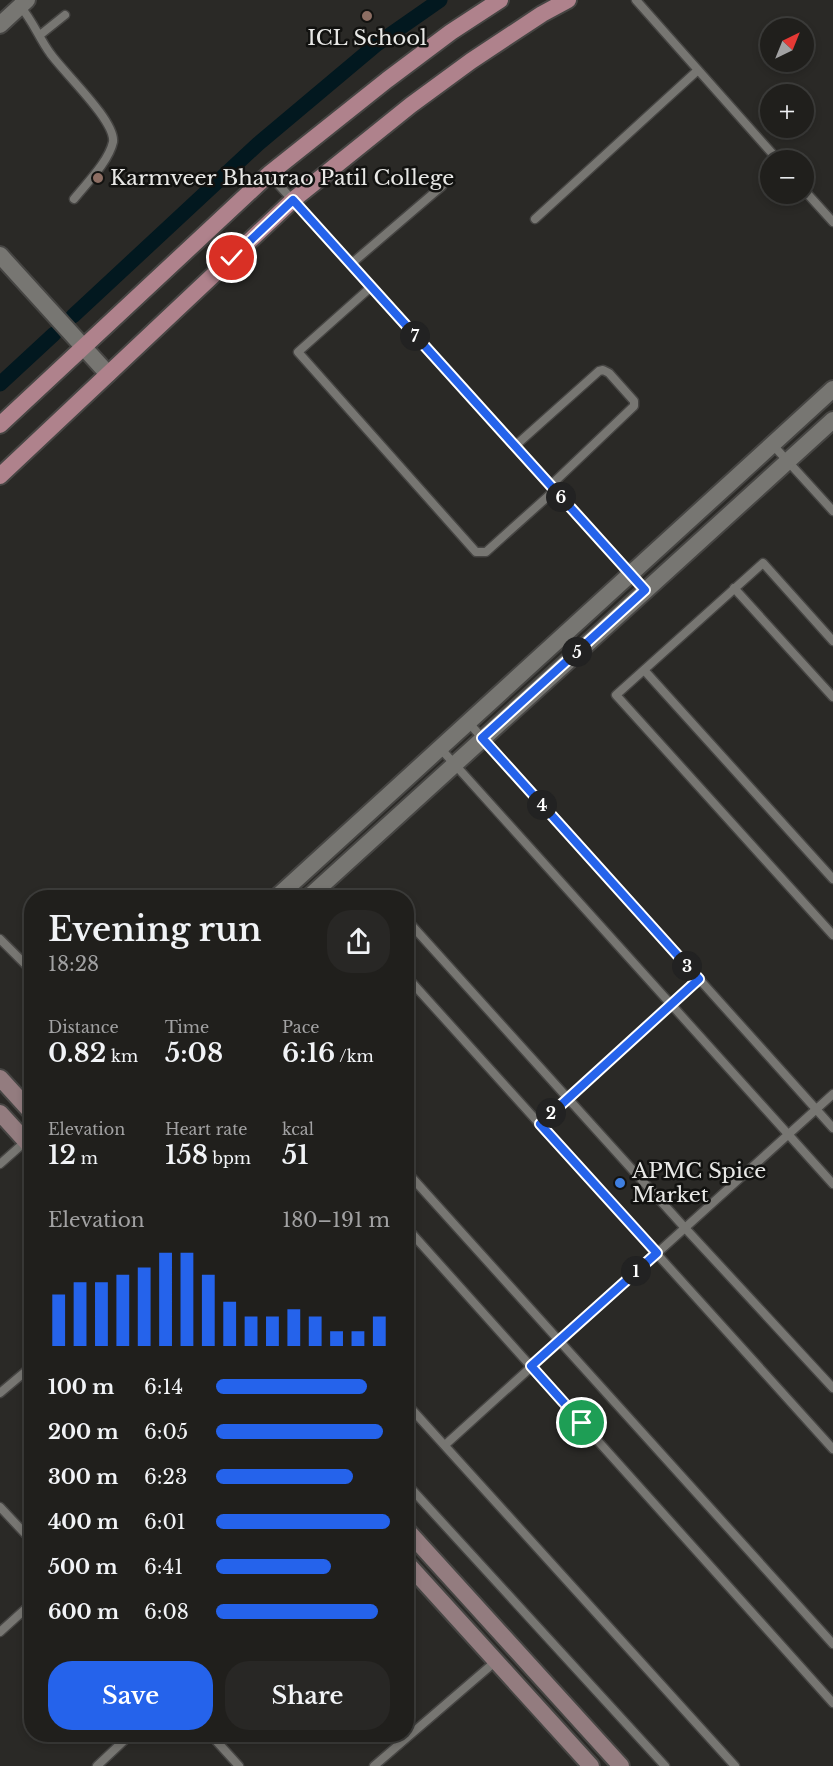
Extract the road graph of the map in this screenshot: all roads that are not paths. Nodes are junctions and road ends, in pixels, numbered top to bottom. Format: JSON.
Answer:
{"nodes":[{"id":1,"x":500,"y":0,"type":"edge"},
{"id":2,"x":568,"y":0,"type":"edge"},
{"id":3,"x":636,"y":0,"type":"edge"},
{"id":4,"x":24,"y":3,"type":"edge"},
{"id":5,"x":65,"y":15,"type":"dead end"},
{"id":6,"x":0,"y":25,"type":"edge"},
{"id":7,"x":40,"y":35,"type":"junction"},
{"id":8,"x":698,"y":70,"type":"junction"},
{"id":9,"x":769,"y":150,"type":"edge"},
{"id":10,"x":269,"y":174,"type":"junction"},
{"id":11,"x":442,"y":186,"type":"dead end"},
{"id":12,"x":74,"y":199,"type":"dead end"},
{"id":13,"x":293,"y":200,"type":"junction"},
{"id":14,"x":814,"y":201,"type":"edge"},
{"id":15,"x":535,"y":219,"type":"dead end"},
{"id":16,"x":833,"y":222,"type":"edge"},
{"id":17,"x":0,"y":255,"type":"edge"},
{"id":18,"x":351,"y":264,"type":"junction"},
{"id":19,"x":371,"y":287,"type":"junction"},
{"id":20,"x":84,"y":347,"type":"junction"},
{"id":21,"x":108,"y":374,"type":"junction"},
{"id":22,"x":833,"y":388,"type":"edge"},
{"id":23,"x":0,"y":425,"type":"edge"},
{"id":24,"x":831,"y":426,"type":"edge"},
{"id":25,"x":772,"y":444,"type":"junction"},
{"id":26,"x":515,"y":446,"type":"junction"},
{"id":27,"x":787,"y":460,"type":"junction"},
{"id":28,"x":0,"y":476,"type":"edge"},
{"id":29,"x":553,"y":488,"type":"junction"},
{"id":30,"x":833,"y":511,"type":"edge"},
{"id":31,"x":630,"y":574,"type":"junction"},
{"id":32,"x":734,"y":588,"type":"junction"},
{"id":33,"x":645,"y":590,"type":"junction"},
{"id":34,"x":833,"y":641,"type":"edge"},
{"id":35,"x":644,"y":670,"type":"junction"},
{"id":36,"x":833,"y":697,"type":"edge"},
{"id":37,"x":468,"y":722,"type":"junction"},
{"id":38,"x":482,"y":738,"type":"junction"},
{"id":39,"x":440,"y":748,"type":"junction"},
{"id":40,"x":455,"y":764,"type":"junction"},
{"id":41,"x":833,"y":879,"type":"edge"},
{"id":42,"x":285,"y":890,"type":"edge"},
{"id":43,"x":317,"y":890,"type":"edge"},
{"id":44,"x":414,"y":928,"type":"edge"},
{"id":45,"x":833,"y":935,"type":"edge"},
{"id":46,"x":0,"y":939,"type":"edge"},
{"id":47,"x":24,"y":963,"type":"edge"},
{"id":48,"x":699,"y":979,"type":"junction"},
{"id":49,"x":414,"y":985,"type":"edge"},
{"id":50,"x":671,"y":1004,"type":"junction"},
{"id":51,"x":0,"y":1078,"type":"edge"},
{"id":52,"x":833,"y":1094,"type":"edge"},
{"id":53,"x":567,"y":1098,"type":"junction"},
{"id":54,"x":24,"y":1104,"type":"edge"},
{"id":55,"x":816,"y":1109,"type":"junction"},
{"id":56,"x":0,"y":1113,"type":"edge"},
{"id":57,"x":540,"y":1124,"type":"junction"},
{"id":58,"x":833,"y":1128,"type":"edge"},
{"id":59,"x":24,"y":1134,"type":"edge"},
{"id":60,"x":788,"y":1134,"type":"junction"},
{"id":61,"x":24,"y":1144,"type":"edge"},
{"id":62,"x":0,"y":1164,"type":"edge"},
{"id":63,"x":414,"y":1180,"type":"edge"},
{"id":64,"x":833,"y":1184,"type":"edge"},
{"id":65,"x":685,"y":1228,"type":"junction"},
{"id":66,"x":414,"y":1236,"type":"edge"},
{"id":67,"x":657,"y":1253,"type":"junction"},
{"id":68,"x":559,"y":1341,"type":"junction"},
{"id":69,"x":531,"y":1366,"type":"junction"},
{"id":70,"x":24,"y":1373,"type":"edge"},
{"id":71,"x":833,"y":1388,"type":"edge"},
{"id":72,"x":0,"y":1393,"type":"edge"},
{"id":73,"x":414,"y":1411,"type":"edge"},
{"id":74,"x":445,"y":1444,"type":"junction"},
{"id":75,"x":833,"y":1449,"type":"edge"},
{"id":76,"x":414,"y":1492,"type":"edge"},
{"id":77,"x":0,"y":1507,"type":"edge"},
{"id":78,"x":24,"y":1532,"type":"edge"},
{"id":79,"x":414,"y":1537,"type":"edge"},
{"id":80,"x":414,"y":1571,"type":"edge"},
{"id":81,"x":24,"y":1611,"type":"edge"},
{"id":82,"x":0,"y":1632,"type":"edge"},
{"id":83,"x":833,"y":1644,"type":"edge"},
{"id":84,"x":512,"y":1646,"type":"junction"},
{"id":85,"x":496,"y":1660,"type":"junction"},
{"id":86,"x":833,"y":1703,"type":"edge"},
{"id":87,"x":414,"y":1731,"type":"edge"},
{"id":88,"x":122,"y":1742,"type":"edge"},
{"id":89,"x":217,"y":1742,"type":"edge"},
{"id":90,"x":402,"y":1742,"type":"edge"},
{"id":91,"x":97,"y":1766,"type":"edge"},
{"id":92,"x":239,"y":1766,"type":"edge"},
{"id":93,"x":374,"y":1766,"type":"edge"},
{"id":94,"x":591,"y":1766,"type":"edge"},
{"id":95,"x":621,"y":1766,"type":"edge"},
{"id":96,"x":665,"y":1766,"type":"edge"},
{"id":97,"x":735,"y":1766,"type":"edge"}],
"edges":[{"from":1,"to":10,"type":"main road"},
{"from":2,"to":13,"type":"main road"},
{"from":3,"to":8,"type":"lane"},
{"from":4,"to":6,"type":"street"},
{"from":4,"to":7,"type":"lane"},
{"from":5,"to":7,"type":"lane"},
{"from":7,"to":12,"type":"lane"},
{"from":8,"to":9,"type":"lane"},
{"from":8,"to":15,"type":"lane"},
{"from":10,"to":13,"type":"lane"},
{"from":10,"to":20,"type":"main road"},
{"from":11,"to":18,"type":"lane"},
{"from":13,"to":18,"type":"lane"},
{"from":13,"to":21,"type":"main road"},
{"from":14,"to":16,"type":"lane"},
{"from":17,"to":20,"type":"street"},
{"from":18,"to":19,"type":"lane"},
{"from":19,"to":26,"type":"lane"},
{"from":19,"to":29,"type":"lane"},
{"from":20,"to":21,"type":"street"},
{"from":20,"to":23,"type":"main road"},
{"from":21,"to":28,"type":"main road"},
{"from":22,"to":25,"type":"street"},
{"from":24,"to":27,"type":"street"},
{"from":25,"to":27,"type":"lane"},
{"from":25,"to":31,"type":"street"},
{"from":26,"to":29,"type":"lane"},
{"from":26,"to":29,"type":"lane"},
{"from":27,"to":30,"type":"lane"},
{"from":27,"to":33,"type":"street"},
{"from":29,"to":31,"type":"lane"},
{"from":31,"to":33,"type":"lane"},
{"from":31,"to":37,"type":"street"},
{"from":32,"to":34,"type":"lane"},
{"from":32,"to":35,"type":"lane"},
{"from":32,"to":36,"type":"lane"},
{"from":33,"to":38,"type":"street"},
{"from":35,"to":41,"type":"lane"},
{"from":35,"to":45,"type":"lane"},
{"from":37,"to":38,"type":"lane"},
{"from":37,"to":39,"type":"street"},
{"from":38,"to":40,"type":"street"},
{"from":38,"to":48,"type":"lane"},
{"from":39,"to":40,"type":"lane"},
{"from":39,"to":42,"type":"street"},
{"from":40,"to":43,"type":"street"},
{"from":40,"to":50,"type":"lane"},
{"from":44,"to":53,"type":"lane"},
{"from":46,"to":47,"type":"lane"},
{"from":48,"to":50,"type":"lane"},
{"from":48,"to":55,"type":"lane"},
{"from":49,"to":57,"type":"lane"},
{"from":50,"to":53,"type":"lane"},
{"from":50,"to":60,"type":"lane"},
{"from":51,"to":54,"type":"main road"},
{"from":52,"to":55,"type":"lane"},
{"from":53,"to":57,"type":"lane"},
{"from":53,"to":65,"type":"lane"},
{"from":55,"to":58,"type":"lane"},
{"from":55,"to":60,"type":"lane"},
{"from":56,"to":59,"type":"main road"},
{"from":57,"to":67,"type":"lane"},
{"from":60,"to":64,"type":"lane"},
{"from":60,"to":65,"type":"lane"},
{"from":61,"to":62,"type":"lane"},
{"from":63,"to":68,"type":"lane"},
{"from":65,"to":67,"type":"lane"},
{"from":65,"to":71,"type":"lane"},
{"from":66,"to":69,"type":"lane"},
{"from":67,"to":68,"type":"lane"},
{"from":67,"to":75,"type":"lane"},
{"from":68,"to":69,"type":"lane"},
{"from":68,"to":83,"type":"lane"},
{"from":69,"to":74,"type":"lane"},
{"from":69,"to":86,"type":"lane"},
{"from":70,"to":72,"type":"lane"},
{"from":73,"to":74,"type":"lane"},
{"from":74,"to":97,"type":"lane"},
{"from":76,"to":96,"type":"lane"},
{"from":77,"to":78,"type":"lane"},
{"from":79,"to":84,"type":"main road"},
{"from":80,"to":85,"type":"main road"},
{"from":81,"to":82,"type":"lane"},
{"from":84,"to":85,"type":"street"},
{"from":84,"to":95,"type":"main road"},
{"from":85,"to":87,"type":"lane"},
{"from":85,"to":94,"type":"main road"},
{"from":88,"to":91,"type":"lane"},
{"from":89,"to":92,"type":"lane"},
{"from":90,"to":93,"type":"lane"}]}
